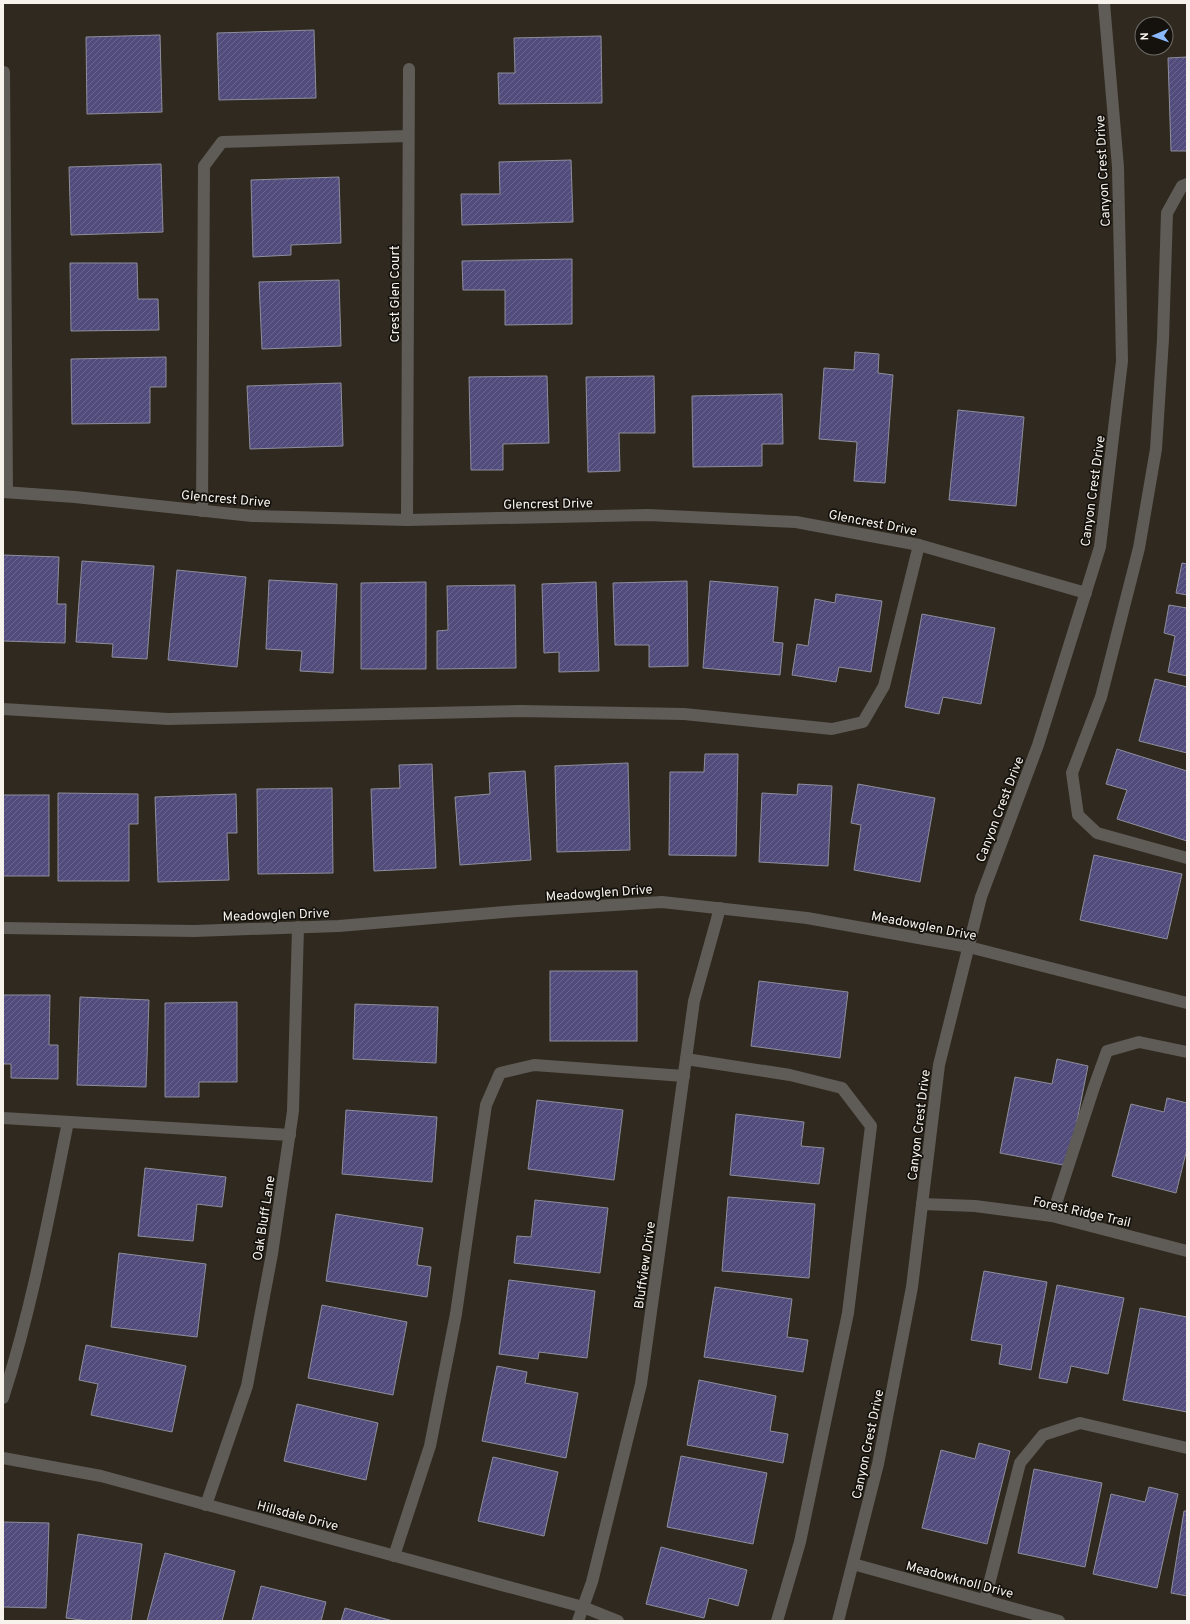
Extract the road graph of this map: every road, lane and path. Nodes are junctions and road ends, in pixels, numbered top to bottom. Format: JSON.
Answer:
{"nodes":[{"id":1,"x":1104,"y":3,"type":"edge"},
{"id":2,"x":409,"y":69,"type":"dead end"},
{"id":3,"x":3,"y":72,"type":"edge"},
{"id":4,"x":408,"y":136,"type":"junction"},
{"id":5,"x":1187,"y":184,"type":"edge"},
{"id":6,"x":4,"y":269,"type":"edge"},
{"id":7,"x":5,"y":492,"type":"edge"},
{"id":8,"x":202,"y":511,"type":"junction"},
{"id":9,"x":407,"y":520,"type":"junction"},
{"id":10,"x":919,"y":545,"type":"junction"},
{"id":11,"x":1086,"y":593,"type":"junction"},
{"id":12,"x":3,"y":709,"type":"edge"},
{"id":13,"x":1187,"y":858,"type":"edge"},
{"id":14,"x":720,"y":908,"type":"junction"},
{"id":15,"x":298,"y":927,"type":"junction"},
{"id":16,"x":3,"y":928,"type":"edge"},
{"id":17,"x":969,"y":947,"type":"junction"},
{"id":18,"x":1187,"y":1003,"type":"edge"},
{"id":19,"x":1187,"y":1052,"type":"edge"},
{"id":20,"x":686,"y":1060,"type":"junction"},
{"id":21,"x":684,"y":1076,"type":"junction"},
{"id":22,"x":3,"y":1118,"type":"edge"},
{"id":23,"x":68,"y":1122,"type":"junction"},
{"id":24,"x":290,"y":1135,"type":"junction"},
{"id":25,"x":922,"y":1204,"type":"junction"},
{"id":26,"x":1052,"y":1216,"type":"junction"},
{"id":27,"x":1187,"y":1251,"type":"edge"},
{"id":28,"x":3,"y":1398,"type":"edge"},
{"id":29,"x":1187,"y":1448,"type":"edge"},
{"id":30,"x":3,"y":1458,"type":"edge"},
{"id":31,"x":206,"y":1505,"type":"junction"},
{"id":32,"x":394,"y":1556,"type":"junction"},
{"id":33,"x":853,"y":1564,"type":"junction"},
{"id":34,"x":985,"y":1600,"type":"junction"},
{"id":35,"x":583,"y":1607,"type":"junction"},
{"id":36,"x":578,"y":1621,"type":"edge"},
{"id":37,"x":618,"y":1621,"type":"edge"},
{"id":38,"x":777,"y":1621,"type":"edge"},
{"id":39,"x":838,"y":1621,"type":"edge"},
{"id":40,"x":1059,"y":1621,"type":"edge"}],
"edges":[{"from":1,"to":11,"type":"street","name":"Canyon Crest Drive"},
{"from":2,"to":4,"type":"street","name":"Crest Glen Court"},
{"from":3,"to":6,"type":"street"},
{"from":4,"to":8,"type":"street"},
{"from":4,"to":9,"type":"street","name":"Crest Glen Court"},
{"from":5,"to":13,"type":"street"},
{"from":6,"to":7,"type":"street"},
{"from":7,"to":8,"type":"street","name":"Glencrest Drive"},
{"from":8,"to":9,"type":"street","name":"Glencrest Drive"},
{"from":9,"to":10,"type":"street","name":"Glencrest Drive"},
{"from":10,"to":11,"type":"street","name":"Glencrest Drive"},
{"from":10,"to":12,"type":"street"},
{"from":11,"to":17,"type":"street","name":"Canyon Crest Drive"},
{"from":14,"to":15,"type":"street","name":"Meadowglen Drive"},
{"from":14,"to":17,"type":"street","name":"Meadowglen Drive"},
{"from":14,"to":20,"type":"street","name":"Bluffview Drive"},
{"from":15,"to":16,"type":"street","name":"Meadowglen Drive"},
{"from":15,"to":24,"type":"street","name":"Oak Bluff Lane"},
{"from":17,"to":18,"type":"street","name":"Meadowglen Drive"},
{"from":17,"to":25,"type":"street","name":"Canyon Crest Drive"},
{"from":19,"to":26,"type":"street"},
{"from":20,"to":21,"type":"street","name":"Bluffview Drive"},
{"from":20,"to":38,"type":"street"},
{"from":21,"to":32,"type":"street"},
{"from":21,"to":35,"type":"street","name":"Bluffview Drive"},
{"from":22,"to":23,"type":"street"},
{"from":23,"to":24,"type":"street"},
{"from":23,"to":28,"type":"street"},
{"from":24,"to":31,"type":"street","name":"Oak Bluff Lane"},
{"from":25,"to":26,"type":"street","name":"Forest Ridge Trail"},
{"from":25,"to":33,"type":"street","name":"Canyon Crest Drive"},
{"from":26,"to":27,"type":"street","name":"Forest Ridge Trail"},
{"from":29,"to":34,"type":"street"},
{"from":30,"to":31,"type":"street","name":"Hillsdale Drive"},
{"from":31,"to":32,"type":"street","name":"Hillsdale Drive"},
{"from":32,"to":35,"type":"street","name":"Hillsdale Drive"},
{"from":33,"to":34,"type":"street","name":"Meadowknoll Drive"},
{"from":33,"to":39,"type":"street","name":"Canyon Crest Drive"},
{"from":34,"to":40,"type":"street","name":"Meadowknoll Drive"},
{"from":35,"to":36,"type":"street","name":"Bluffview Drive"},
{"from":35,"to":37,"type":"street","name":"Hillsdale Drive"}]}
